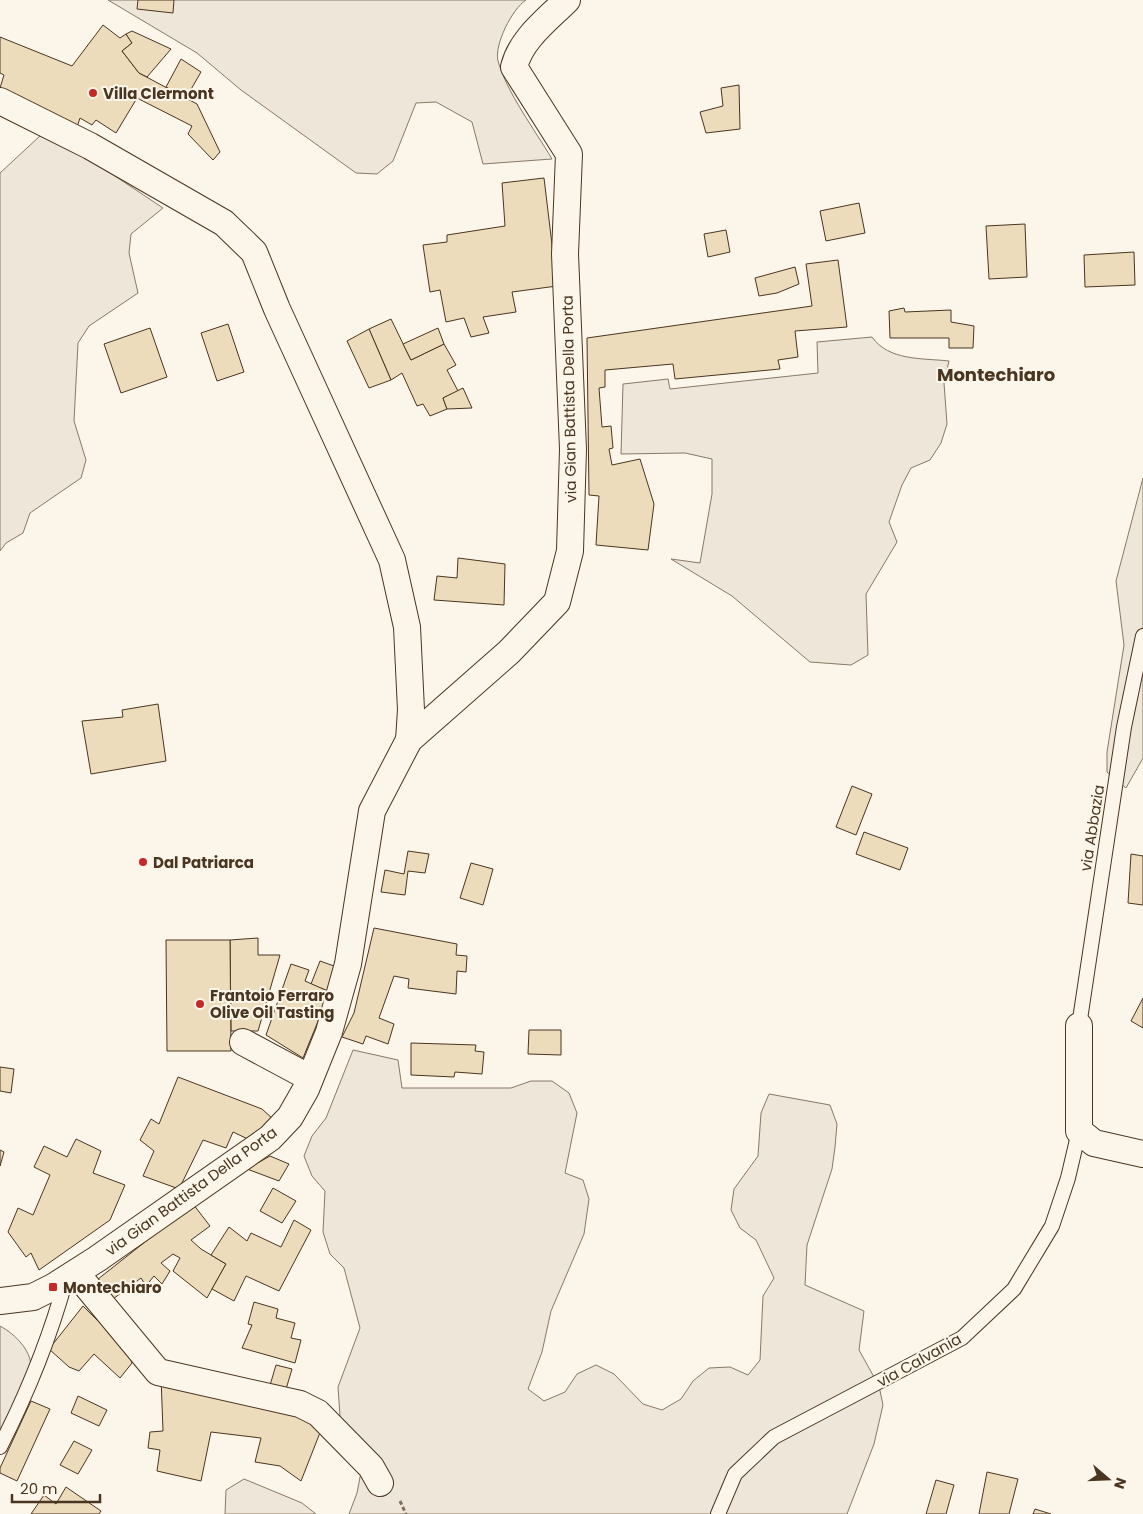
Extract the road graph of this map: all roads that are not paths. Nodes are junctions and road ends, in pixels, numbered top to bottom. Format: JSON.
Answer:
{"nodes":[{"id":1,"x":567,"y":0,"type":"edge"},
{"id":2,"x":0,"y":101,"type":"edge"},
{"id":3,"x":1143,"y":636,"type":"edge"},
{"id":4,"x":409,"y":740,"type":"junction"},
{"id":5,"x":1079,"y":1026,"type":"joint"},
{"id":6,"x":243,"y":1042,"type":"dead end"},
{"id":7,"x":310,"y":1078,"type":"junction"},
{"id":8,"x":1078,"y":1131,"type":"junction"},
{"id":9,"x":1143,"y":1154,"type":"edge"},
{"id":10,"x":71,"y":1275,"type":"junction"},
{"id":11,"x":0,"y":1301,"type":"edge"},
{"id":12,"x":0,"y":1446,"type":"edge"},
{"id":13,"x":380,"y":1483,"type":"dead end"},
{"id":14,"x":718,"y":1514,"type":"edge"}],
"edges":[{"from":1,"to":4,"type":"street","name":"via Gian Battista Della Porta"},
{"from":2,"to":4,"type":"street"},
{"from":3,"to":5,"type":"lane","name":"via Abbazia"},
{"from":4,"to":7,"type":"street","name":"via Gian Battista Della Porta"},
{"from":5,"to":8,"type":"street","name":"via Calvania"},
{"from":6,"to":7,"type":"street"},
{"from":7,"to":10,"type":"street","name":"via Gian Battista Della Porta"},
{"from":8,"to":9,"type":"street"},
{"from":8,"to":14,"type":"lane","name":"via Calvania"},
{"from":10,"to":11,"type":"street","name":"via Gian Battista Della Porta"},
{"from":10,"to":12,"type":"lane"},
{"from":10,"to":13,"type":"street"}]}
